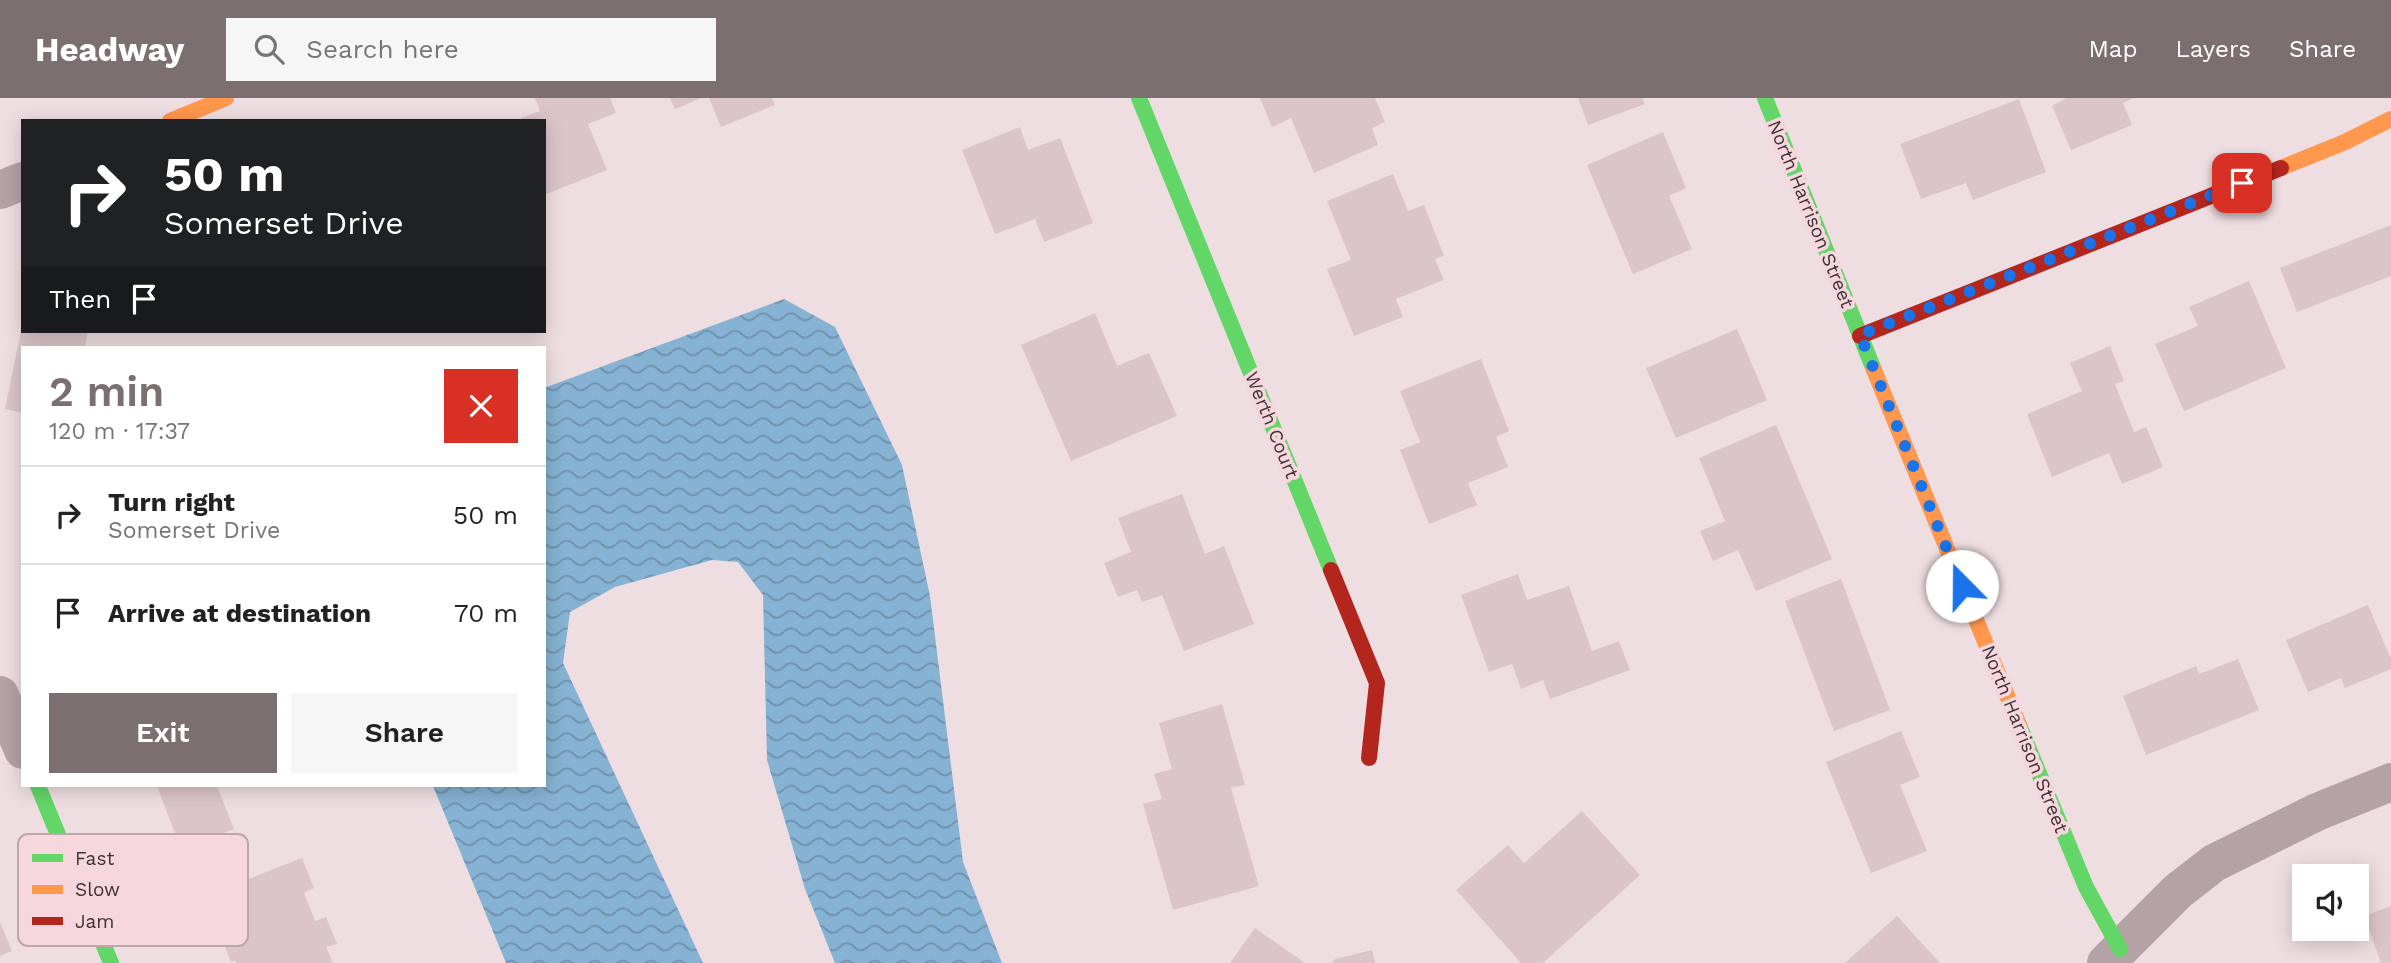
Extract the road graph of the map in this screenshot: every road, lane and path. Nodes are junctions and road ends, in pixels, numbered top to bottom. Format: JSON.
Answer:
{"nodes":[{"id":1,"x":226,"y":98,"type":"edge"},
{"id":2,"x":1139,"y":98,"type":"edge"},
{"id":3,"x":1765,"y":98,"type":"edge"},
{"id":4,"x":175,"y":119,"type":"edge"},
{"id":5,"x":2391,"y":119,"type":"edge"},
{"id":6,"x":21,"y":182,"type":"edge"},
{"id":7,"x":0,"y":190,"type":"edge"},
{"id":8,"x":1860,"y":335,"type":"junction"},
{"id":9,"x":0,"y":695,"type":"edge"},
{"id":10,"x":21,"y":745,"type":"edge"},
{"id":11,"x":1369,"y":758,"type":"dead end"},
{"id":12,"x":2391,"y":782,"type":"edge"},
{"id":13,"x":38,"y":787,"type":"edge"},
{"id":14,"x":58,"y":834,"type":"edge"},
{"id":15,"x":104,"y":946,"type":"edge"},
{"id":16,"x":2113,"y":956,"type":"edge"},
{"id":17,"x":111,"y":963,"type":"edge"}],
"edges":[{"from":1,"to":4,"type":"street"},
{"from":2,"to":11,"type":"street","name":"Werth Court"},
{"from":3,"to":8,"type":"street","name":"North Harrison Street"},
{"from":5,"to":8,"type":"street"},
{"from":6,"to":7,"type":"street"},
{"from":8,"to":16,"type":"street","name":"North Harrison Street"},
{"from":9,"to":10,"type":"street"},
{"from":12,"to":16,"type":"street"},
{"from":13,"to":14,"type":"street"},
{"from":15,"to":17,"type":"street"}]}
